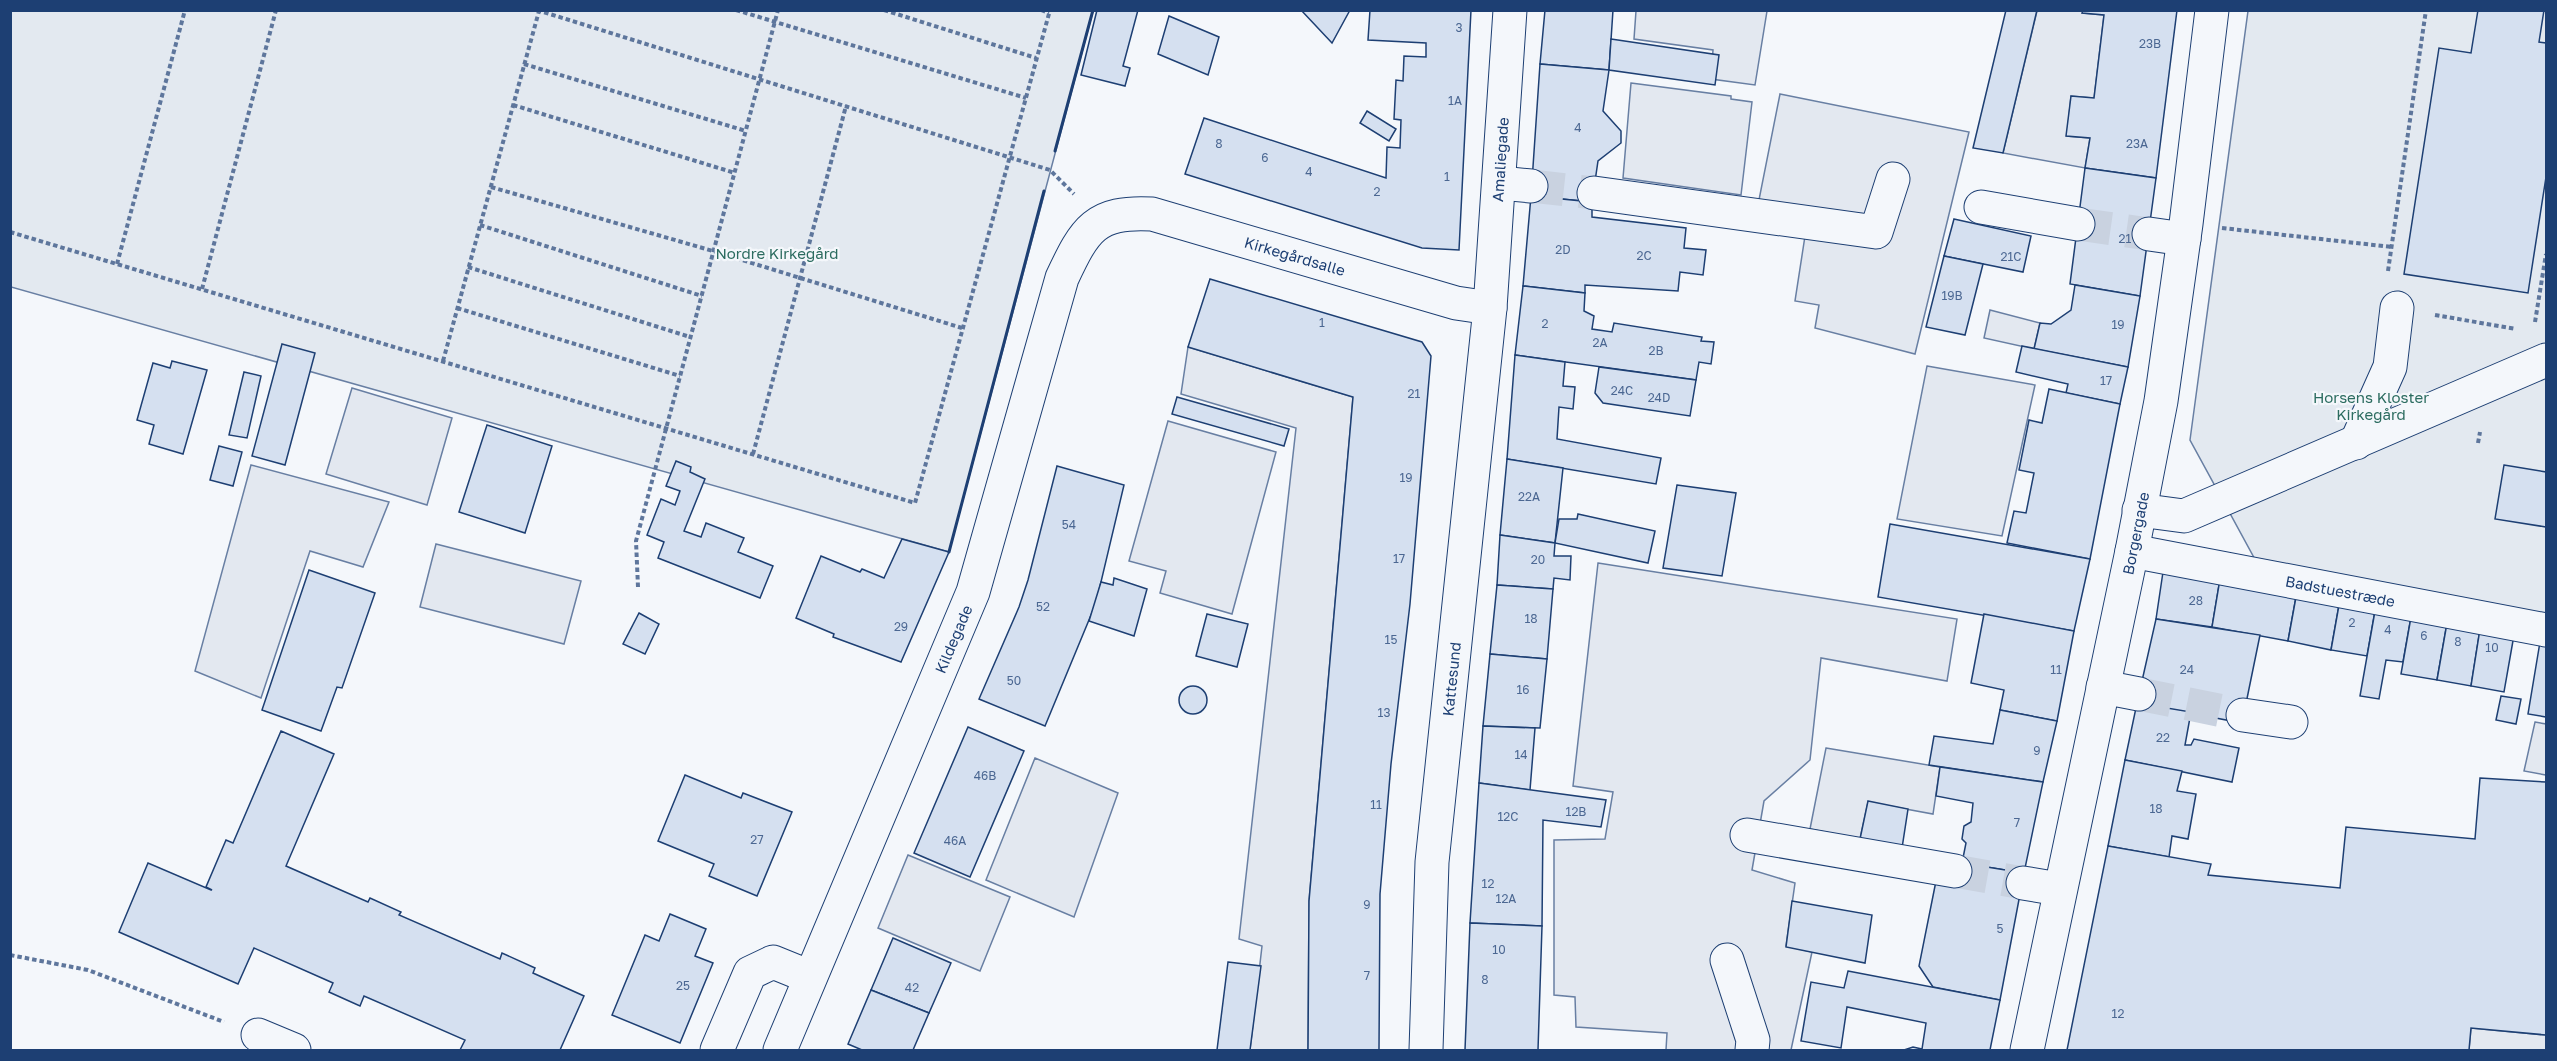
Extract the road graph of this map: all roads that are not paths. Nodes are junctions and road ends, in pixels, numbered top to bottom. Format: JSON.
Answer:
{"nodes":[{"id":1,"x":1510,"y":10,"type":"edge"},
{"id":2,"x":2212,"y":10,"type":"edge"},
{"id":3,"x":1893,"y":179,"type":"dead end"},
{"id":4,"x":1594,"y":193,"type":"tunnel mouth"},
{"id":5,"x":1981,"y":207,"type":"dead end"},
{"id":6,"x":1100,"y":221,"type":"joint"},
{"id":7,"x":2078,"y":224,"type":"tunnel mouth"},
{"id":8,"x":2185,"y":231,"type":"junction"},
{"id":9,"x":2149,"y":234,"type":"tunnel mouth"},
{"id":10,"x":1490,"y":308,"type":"junction"},
{"id":11,"x":2397,"y":308,"type":"road end"},
{"id":12,"x":2540,"y":346,"type":"edge"},
{"id":13,"x":2356,"y":443,"type":"junction"},
{"id":14,"x":2139,"y":510,"type":"junction"},
{"id":15,"x":2132,"y":551,"type":"junction"},
{"id":16,"x":2547,"y":630,"type":"edge"},
{"id":17,"x":2103,"y":687,"type":"junction"},
{"id":18,"x":2139,"y":694,"type":"tunnel mouth"},
{"id":19,"x":2244,"y":715,"type":"tunnel mouth"},
{"id":20,"x":2291,"y":722,"type":"dead end"},
{"id":21,"x":1747,"y":836,"type":"dead end"},
{"id":22,"x":1954,"y":871,"type":"tunnel mouth"},
{"id":23,"x":2023,"y":883,"type":"tunnel mouth"},
{"id":24,"x":2059,"y":889,"type":"junction"},
{"id":25,"x":1727,"y":960,"type":"dead end"},
{"id":26,"x":810,"y":977,"type":"junction"},
{"id":27,"x":258,"y":1035,"type":"road end"},
{"id":28,"x":294,"y":1050,"type":"edge"},
{"id":29,"x":717,"y":1050,"type":"edge"},
{"id":30,"x":780,"y":1050,"type":"edge"},
{"id":31,"x":1425,"y":1050,"type":"edge"},
{"id":32,"x":1752,"y":1050,"type":"edge"},
{"id":33,"x":2027,"y":1050,"type":"edge"}],
"edges":[{"from":1,"to":10,"type":"street","name":"Amaliegade"},
{"from":2,"to":8,"type":"street","name":"Borgergade"},
{"from":3,"to":4,"type":"street"},
{"from":5,"to":7,"type":"street"},
{"from":6,"to":10,"type":"street","name":"Kirkegårdsalle"},
{"from":6,"to":26,"type":"street","name":"Kildegade"},
{"from":8,"to":9,"type":"street"},
{"from":8,"to":14,"type":"street","name":"Borgergade"},
{"from":10,"to":31,"type":"street","name":"Kattesund"},
{"from":11,"to":13,"type":"street"},
{"from":12,"to":13,"type":"street"},
{"from":13,"to":14,"type":"street"},
{"from":14,"to":15,"type":"street","name":"Borgergade"},
{"from":15,"to":16,"type":"street","name":"Badstuestræde"},
{"from":15,"to":17,"type":"street","name":"Borgergade"},
{"from":17,"to":18,"type":"street"},
{"from":17,"to":24,"type":"street","name":"Borgergade"},
{"from":19,"to":20,"type":"street"},
{"from":21,"to":22,"type":"street"},
{"from":23,"to":24,"type":"street"},
{"from":24,"to":33,"type":"street","name":"Borgergade"},
{"from":25,"to":32,"type":"street"},
{"from":26,"to":29,"type":"street"},
{"from":26,"to":30,"type":"street","name":"Kildegade"},
{"from":27,"to":28,"type":"street"}]}
